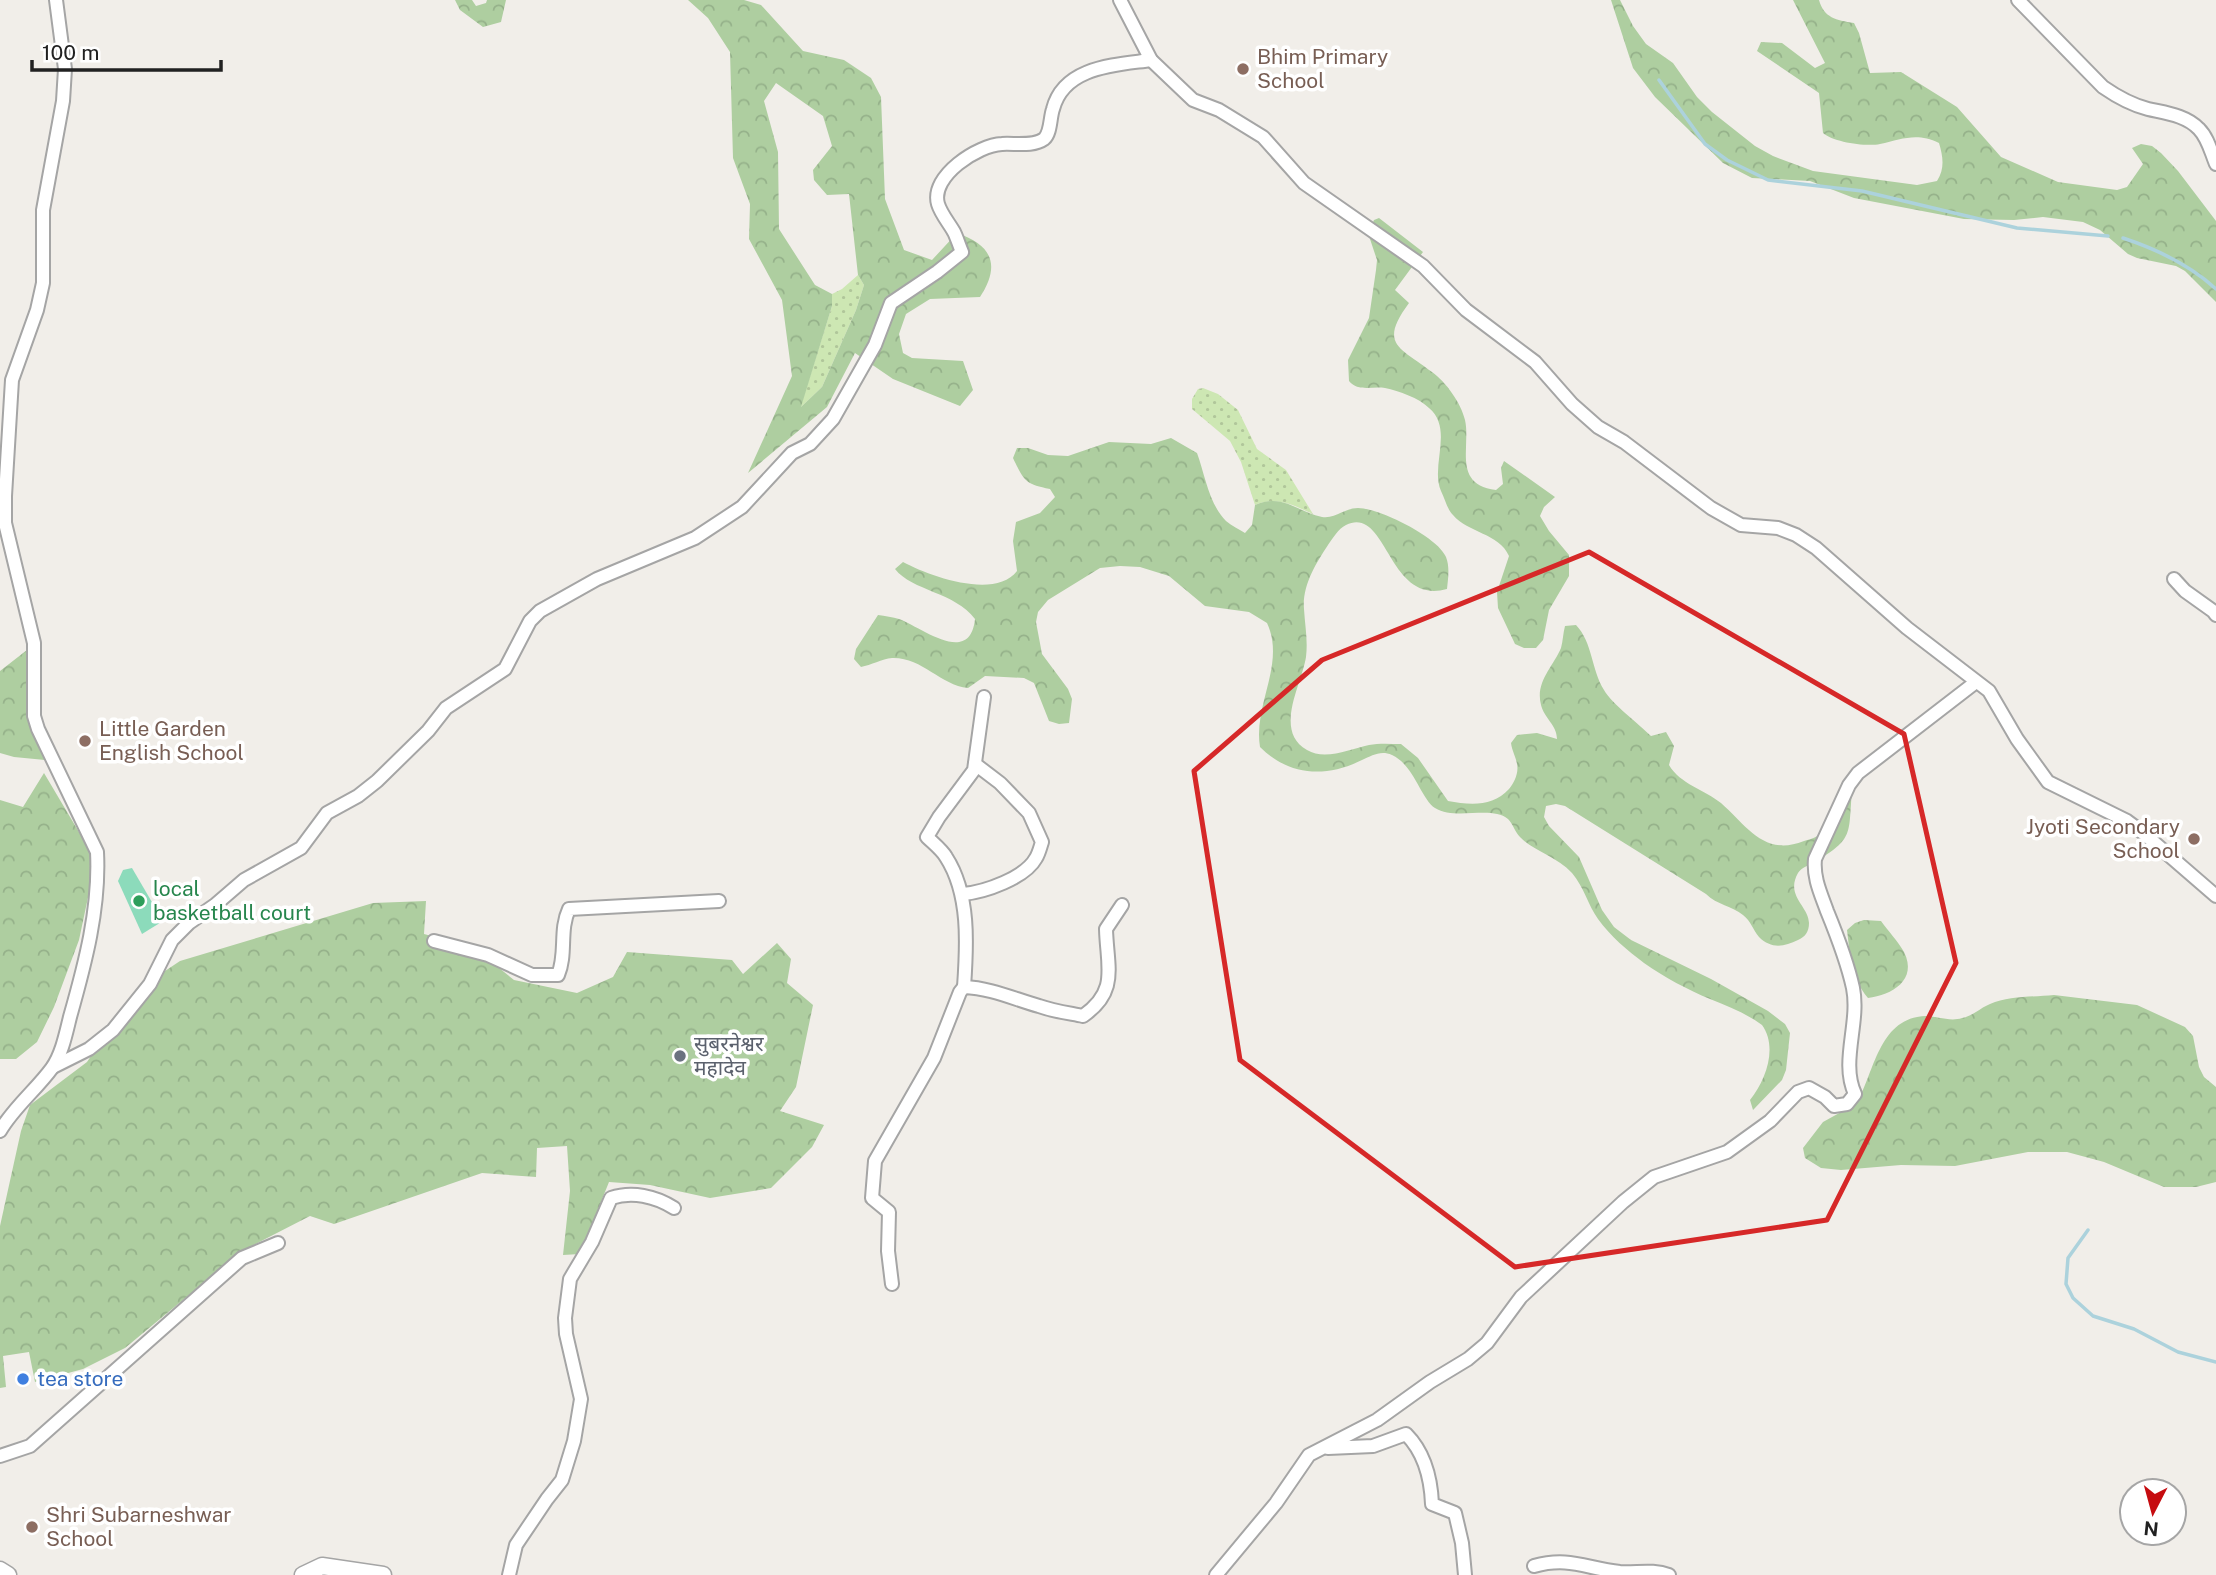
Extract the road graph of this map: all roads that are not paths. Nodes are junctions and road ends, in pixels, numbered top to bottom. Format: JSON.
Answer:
{"nodes":[{"id":1,"x":56,"y":0,"type":"edge"},
{"id":2,"x":1120,"y":0,"type":"edge"},
{"id":3,"x":2018,"y":0,"type":"edge"},
{"id":4,"x":1151,"y":60,"type":"junction"},
{"id":5,"x":2216,"y":164,"type":"edge"},
{"id":6,"x":2174,"y":579,"type":"dead end"},
{"id":7,"x":2216,"y":615,"type":"edge"},
{"id":8,"x":1976,"y":682,"type":"junction"},
{"id":9,"x":984,"y":697,"type":"dead end"},
{"id":10,"x":975,"y":764,"type":"junction"},
{"id":11,"x":963,"y":894,"type":"junction"},
{"id":12,"x":2216,"y":897,"type":"edge"},
{"id":13,"x":719,"y":901,"type":"dead end"},
{"id":14,"x":1122,"y":905,"type":"dead end"},
{"id":15,"x":434,"y":941,"type":"dead end"},
{"id":16,"x":964,"y":987,"type":"junction"},
{"id":17,"x":53,"y":1067,"type":"junction"},
{"id":18,"x":0,"y":1130,"type":"edge"},
{"id":19,"x":674,"y":1208,"type":"dead end"},
{"id":20,"x":278,"y":1243,"type":"dead end"},
{"id":21,"x":892,"y":1284,"type":"dead end"},
{"id":22,"x":1321,"y":1448,"type":"junction"},
{"id":23,"x":0,"y":1456,"type":"edge"},
{"id":24,"x":1534,"y":1566,"type":"dead end"},
{"id":25,"x":0,"y":1570,"type":"edge"},
{"id":26,"x":8,"y":1575,"type":"edge"},
{"id":27,"x":303,"y":1575,"type":"edge"},
{"id":28,"x":383,"y":1575,"type":"edge"},
{"id":29,"x":509,"y":1575,"type":"edge"},
{"id":30,"x":1216,"y":1575,"type":"edge"},
{"id":31,"x":1465,"y":1575,"type":"edge"},
{"id":32,"x":1669,"y":1575,"type":"edge"}],
"edges":[{"from":1,"to":17,"type":"street"},
{"from":2,"to":4,"type":"street"},
{"from":3,"to":5,"type":"street"},
{"from":4,"to":8,"type":"street"},
{"from":4,"to":17,"type":"street"},
{"from":6,"to":7,"type":"street"},
{"from":8,"to":12,"type":"street"},
{"from":8,"to":22,"type":"street"},
{"from":9,"to":10,"type":"street"},
{"from":10,"to":11,"type":"street"},
{"from":10,"to":11,"type":"street"},
{"from":11,"to":16,"type":"street"},
{"from":13,"to":15,"type":"street"},
{"from":14,"to":16,"type":"street"},
{"from":16,"to":21,"type":"street"},
{"from":17,"to":18,"type":"street"},
{"from":19,"to":29,"type":"street"},
{"from":20,"to":23,"type":"street"},
{"from":22,"to":30,"type":"street"},
{"from":22,"to":31,"type":"street"},
{"from":24,"to":32,"type":"street"},
{"from":25,"to":26,"type":"street"},
{"from":27,"to":28,"type":"street"}]}
